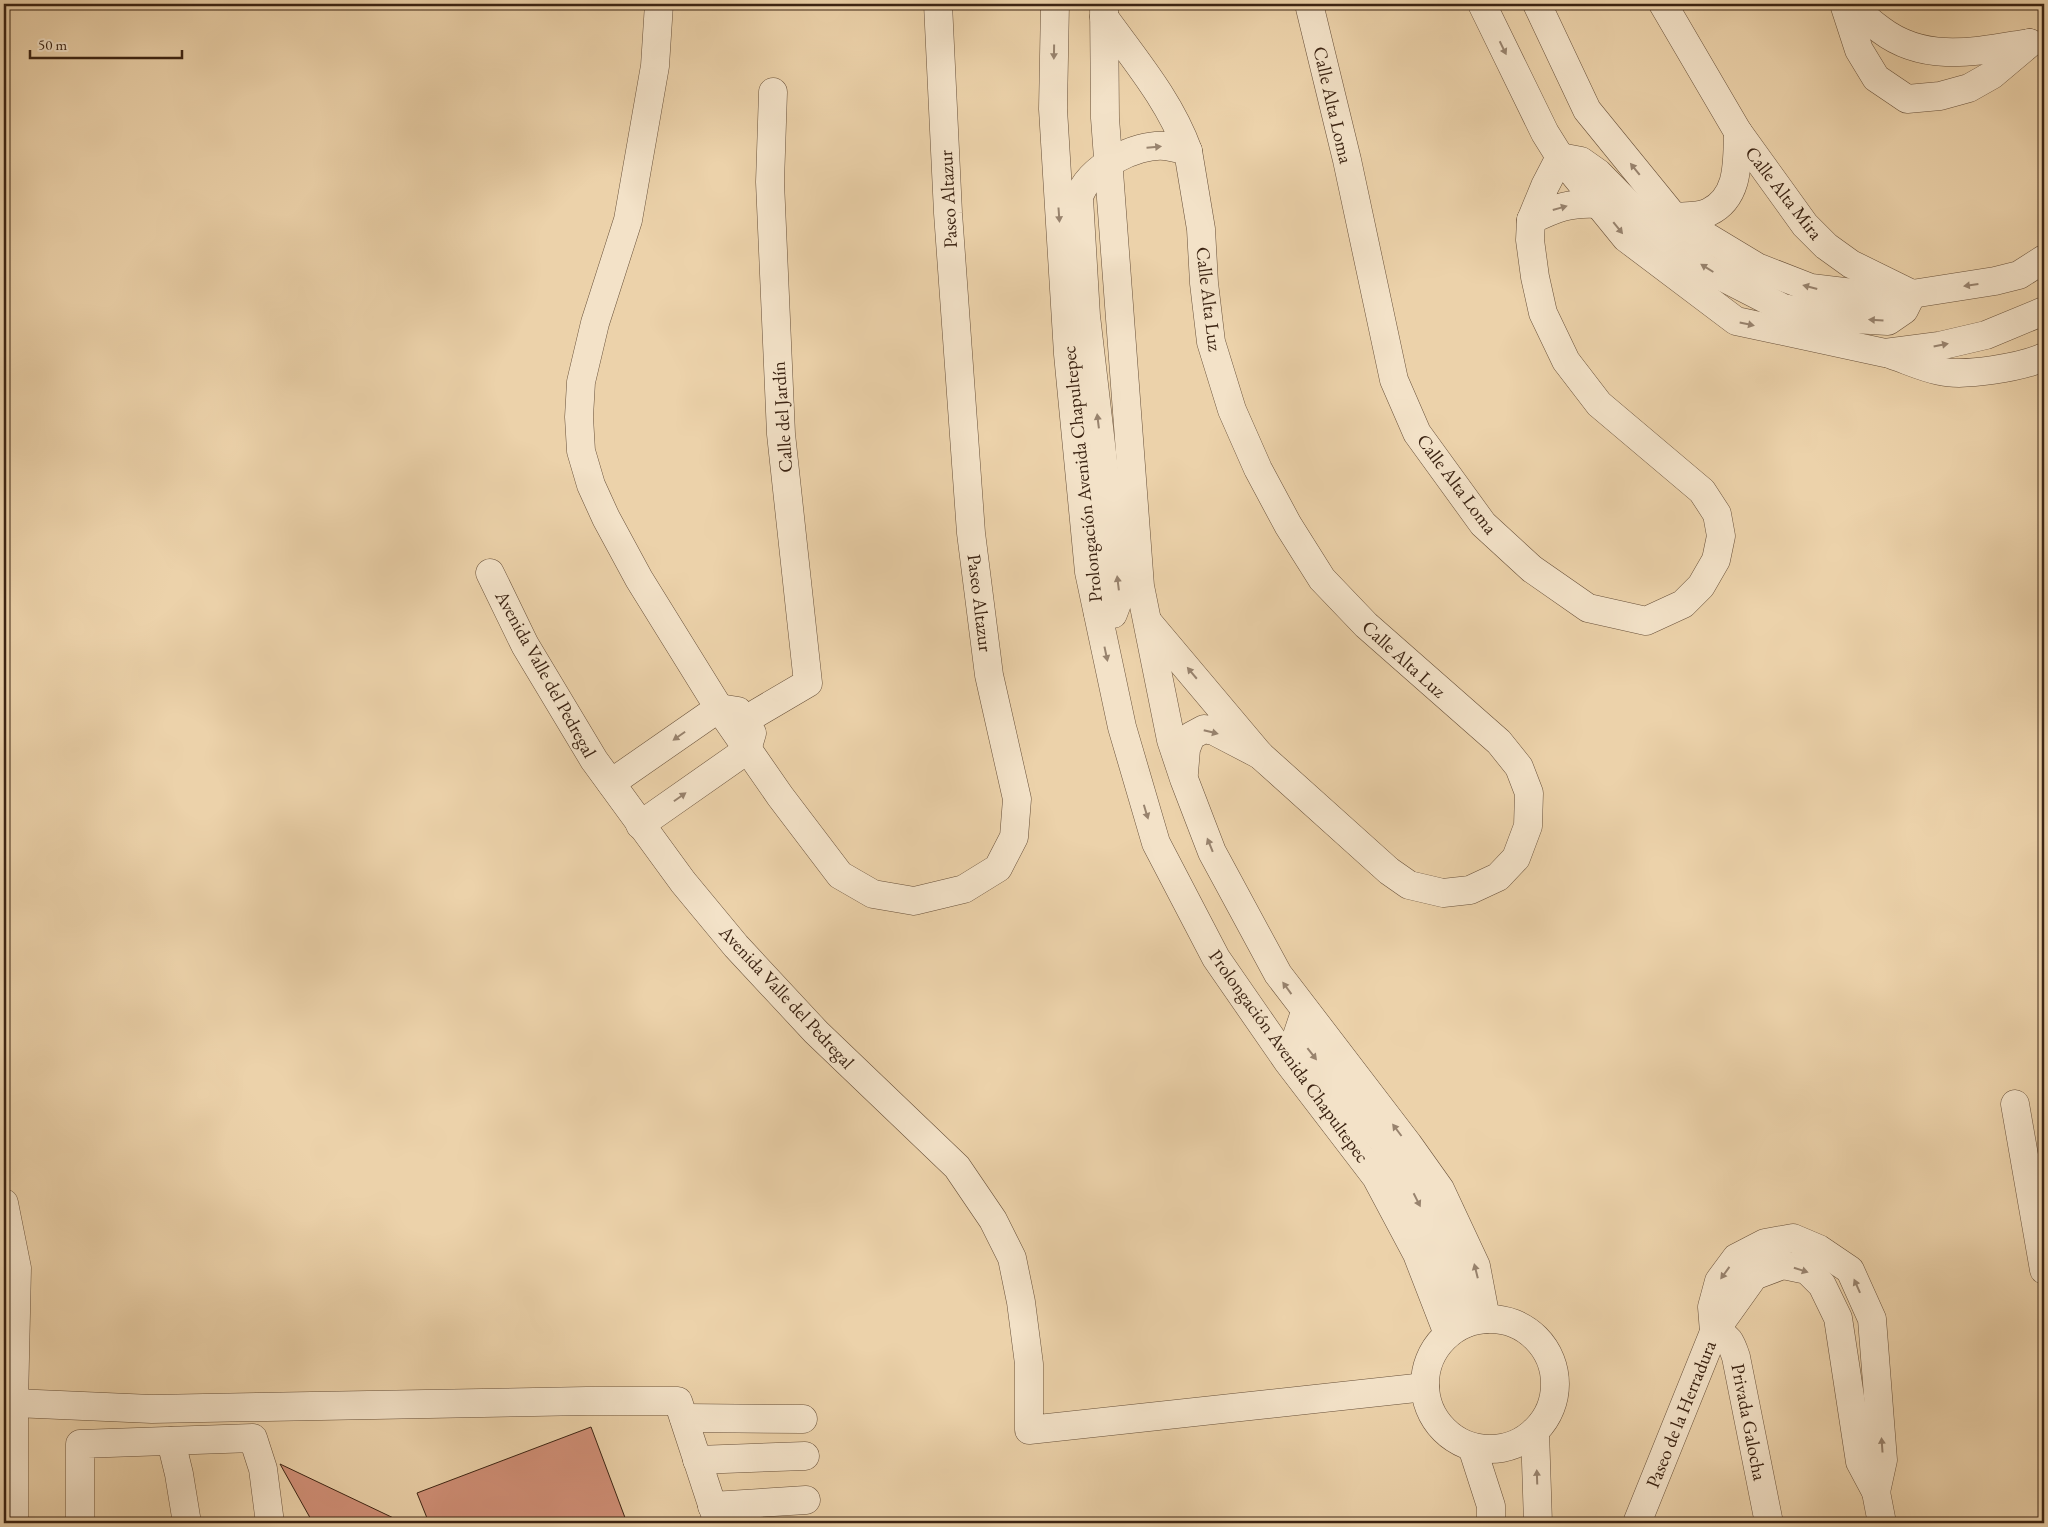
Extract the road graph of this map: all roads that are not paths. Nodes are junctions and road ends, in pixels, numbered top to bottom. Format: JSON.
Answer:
{"nodes":[{"id":1,"x":659,"y":4,"type":"edge"},
{"id":2,"x":938,"y":4,"type":"edge"},
{"id":3,"x":1055,"y":4,"type":"edge"},
{"id":4,"x":1309,"y":4,"type":"edge"},
{"id":5,"x":1482,"y":4,"type":"edge"},
{"id":6,"x":1537,"y":4,"type":"edge"},
{"id":7,"x":1663,"y":4,"type":"edge"},
{"id":8,"x":1844,"y":4,"type":"edge"},
{"id":9,"x":1853,"y":4,"type":"edge"},
{"id":10,"x":1104,"y":10,"type":"edge"},
{"id":11,"x":2037,"y":39,"type":"edge"},
{"id":12,"x":773,"y":92,"type":"dead end"},
{"id":13,"x":1738,"y":132,"type":"junction"},
{"id":14,"x":1188,"y":151,"type":"junction"},
{"id":15,"x":1560,"y":157,"type":"junction"},
{"id":16,"x":1109,"y":164,"type":"junction"},
{"id":17,"x":1599,"y":204,"type":"junction"},
{"id":18,"x":1674,"y":217,"type":"junction"},
{"id":19,"x":1531,"y":220,"type":"junction"},
{"id":20,"x":2044,"y":259,"type":"edge"},
{"id":21,"x":1912,"y":294,"type":"junction"},
{"id":22,"x":2044,"y":312,"type":"edge"},
{"id":23,"x":1886,"y":353,"type":"junction"},
{"id":24,"x":2044,"y":357,"type":"edge"},
{"id":25,"x":490,"y":574,"type":"dead end"},
{"id":26,"x":1098,"y":613,"type":"junction"},
{"id":27,"x":1146,"y":620,"type":"junction"},
{"id":28,"x":719,"y":708,"type":"junction"},
{"id":29,"x":757,"y":713,"type":"junction"},
{"id":30,"x":747,"y":750,"type":"junction"},
{"id":31,"x":1260,"y":755,"type":"junction"},
{"id":32,"x":1184,"y":779,"type":"junction"},
{"id":33,"x":611,"y":783,"type":"junction"},
{"id":34,"x":640,"y":825,"type":"junction"},
{"id":35,"x":2015,"y":1104,"type":"dead end"},
{"id":36,"x":4,"y":1203,"type":"edge"},
{"id":37,"x":2044,"y":1270,"type":"edge"},
{"id":38,"x":1466,"y":1325,"type":"junction"},
{"id":39,"x":1714,"y":1332,"type":"junction"},
{"id":40,"x":1425,"y":1386,"type":"junction"},
{"id":41,"x":14,"y":1403,"type":"junction"},
{"id":42,"x":684,"y":1418,"type":"junction"},
{"id":43,"x":803,"y":1419,"type":"dead end"},
{"id":44,"x":1535,"y":1431,"type":"junction"},
{"id":45,"x":170,"y":1441,"type":"junction"},
{"id":46,"x":1472,"y":1447,"type":"junction"},
{"id":47,"x":805,"y":1456,"type":"dead end"},
{"id":48,"x":697,"y":1460,"type":"junction"},
{"id":49,"x":806,"y":1500,"type":"dead end"},
{"id":50,"x":715,"y":1515,"type":"edge"},
{"id":51,"x":14,"y":1523,"type":"edge"},
{"id":52,"x":80,"y":1523,"type":"edge"},
{"id":53,"x":187,"y":1523,"type":"edge"},
{"id":54,"x":270,"y":1523,"type":"edge"},
{"id":55,"x":1491,"y":1523,"type":"edge"},
{"id":56,"x":1538,"y":1523,"type":"edge"},
{"id":57,"x":1637,"y":1523,"type":"edge"},
{"id":58,"x":1769,"y":1523,"type":"edge"},
{"id":59,"x":1882,"y":1523,"type":"edge"}],
"edges":[{"from":1,"to":28,"type":"street","name":"Paseo Altazur"},
{"from":2,"to":30,"type":"street","name":"Paseo Altazur"},
{"from":3,"to":26,"type":"street","name":"Prolongación Avenida Chapultepec","one_way":true},
{"from":4,"to":19,"type":"street","name":"Calle Alta Loma"},
{"from":5,"to":15,"type":"street","one_way":true},
{"from":18,"to":6,"type":"street","one_way":true},
{"from":7,"to":13,"type":"street","name":"Calle Alta Mira"},
{"from":8,"to":11,"type":"street"},
{"from":9,"to":11,"type":"street"},
{"from":10,"to":14,"type":"street","name":"Calle Alta Luz"},
{"from":10,"to":16,"type":"street","name":"Prolongación Avenida Chapultepec"},
{"from":12,"to":29,"type":"street","name":"Calle del Jardín"},
{"from":13,"to":18,"type":"street","name":"Calle Alta Mira"},
{"from":13,"to":21,"type":"street","name":"Calle Alta Mira"},
{"from":16,"to":14,"type":"street","one_way":true},
{"from":14,"to":31,"type":"street","name":"Calle Alta Luz"},
{"from":15,"to":17,"type":"street"},
{"from":15,"to":19,"type":"street","name":"Calle Alta Loma"},
{"from":21,"to":15,"type":"street","one_way":true},
{"from":26,"to":16,"type":"street","one_way":true},
{"from":16,"to":27,"type":"street","name":"Prolongación Avenida Chapultepec"},
{"from":19,"to":17,"type":"street","one_way":true},
{"from":17,"to":23,"type":"street","one_way":true},
{"from":21,"to":18,"type":"street","one_way":true},
{"from":20,"to":21,"type":"street","one_way":true},
{"from":23,"to":22,"type":"street","one_way":true},
{"from":23,"to":24,"type":"street"},
{"from":25,"to":33,"type":"street","name":"Avenida Valle del Pedregal"},
{"from":26,"to":38,"type":"street","name":"Prolongación Avenida Chapultepec","one_way":true},
{"from":31,"to":27,"type":"street","name":"Calle Alta Luz","one_way":true},
{"from":27,"to":32,"type":"street","name":"Prolongación Avenida Chapultepec"},
{"from":28,"to":29,"type":"street"},
{"from":28,"to":30,"type":"street","name":"Paseo Altazur"},
{"from":28,"to":33,"type":"street","one_way":true},
{"from":29,"to":30,"type":"street"},
{"from":34,"to":30,"type":"street","one_way":true},
{"from":32,"to":31,"type":"street","name":"Calle Alta Luz","one_way":true},
{"from":38,"to":32,"type":"street","name":"Prolongación Avenida Chapultepec","one_way":true},
{"from":33,"to":34,"type":"street","name":"Avenida Valle del Pedregal"},
{"from":34,"to":40,"type":"street","name":"Avenida Valle del Pedregal"},
{"from":35,"to":37,"type":"street"},
{"from":36,"to":41,"type":"street"},
{"from":38,"to":40,"type":"street"},
{"from":38,"to":44,"type":"street"},
{"from":39,"to":57,"type":"street","name":"Paseo de la Herradura"},
{"from":39,"to":58,"type":"street","name":"Privada Galocha"},
{"from":39,"to":59,"type":"street","name":"Paseo de la Herradura"},
{"from":40,"to":46,"type":"street"},
{"from":41,"to":42,"type":"street"},
{"from":41,"to":51,"type":"street"},
{"from":42,"to":43,"type":"street"},
{"from":42,"to":48,"type":"street"},
{"from":44,"to":46,"type":"street"},
{"from":56,"to":44,"type":"street","one_way":true},
{"from":45,"to":52,"type":"street"},
{"from":45,"to":53,"type":"street"},
{"from":45,"to":54,"type":"street"},
{"from":46,"to":55,"type":"street"},
{"from":47,"to":48,"type":"street"},
{"from":48,"to":50,"type":"street"},
{"from":49,"to":50,"type":"street"}]}
